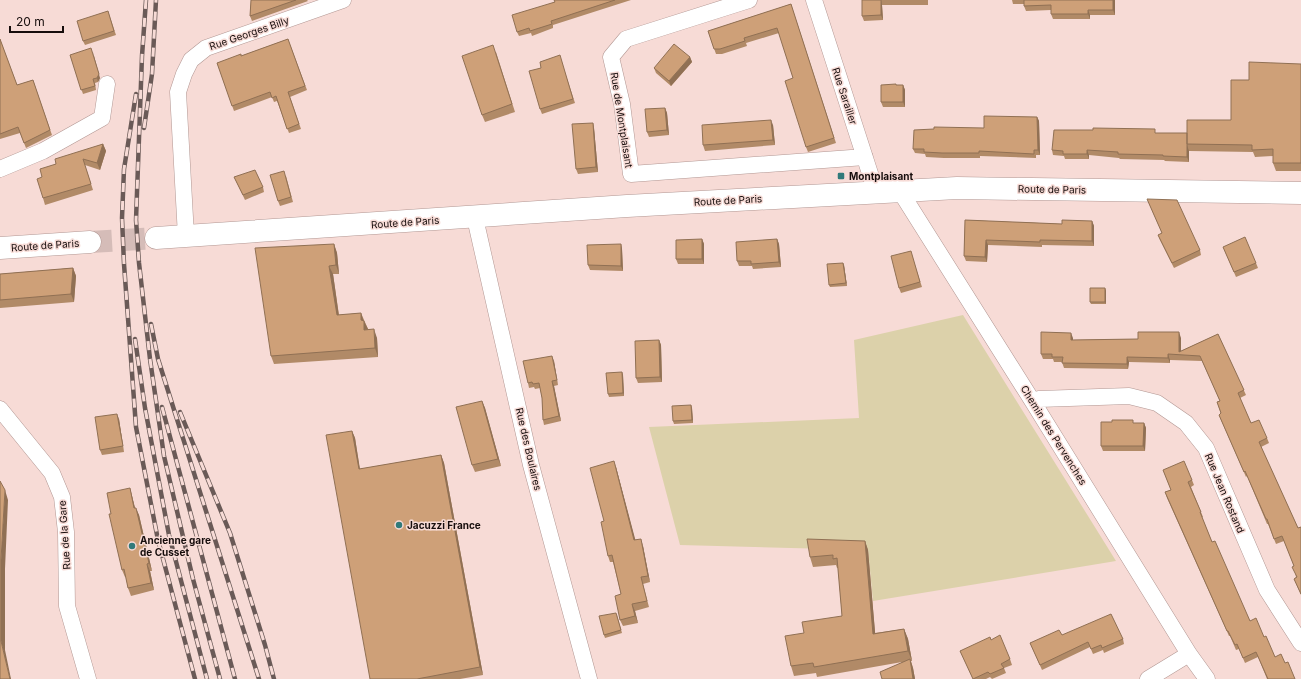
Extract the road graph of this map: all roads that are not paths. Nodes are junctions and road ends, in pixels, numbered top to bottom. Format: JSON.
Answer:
{"nodes":[{"id":1,"x":343,"y":0,"type":"edge"},
{"id":2,"x":749,"y":0,"type":"edge"},
{"id":3,"x":814,"y":0,"type":"edge"},
{"id":4,"x":107,"y":84,"type":"dead end"},
{"id":5,"x":865,"y":157,"type":"junction"},
{"id":6,"x":0,"y":169,"type":"edge"},
{"id":7,"x":900,"y":191,"type":"junction"},
{"id":8,"x":876,"y":192,"type":"junction"},
{"id":9,"x":1301,"y":192,"type":"edge"},
{"id":10,"x":475,"y":218,"type":"junction"},
{"id":11,"x":186,"y":236,"type":"junction"},
{"id":12,"x":156,"y":238,"type":"tunnel mouth"},
{"id":13,"x":90,"y":242,"type":"tunnel mouth"},
{"id":14,"x":0,"y":248,"type":"edge"},
{"id":15,"x":1033,"y":402,"type":"junction"},
{"id":16,"x":0,"y":409,"type":"edge"},
{"id":17,"x":1301,"y":643,"type":"edge"},
{"id":18,"x":1189,"y":654,"type":"junction"},
{"id":19,"x":88,"y":679,"type":"edge"},
{"id":20,"x":589,"y":679,"type":"edge"},
{"id":21,"x":1148,"y":679,"type":"edge"},
{"id":22,"x":1207,"y":679,"type":"edge"}],
"edges":[{"from":1,"to":11,"type":"street","name":"Rue Georges Billy"},
{"from":2,"to":5,"type":"street","name":"Rue de Montplaisant"},
{"from":3,"to":5,"type":"street","name":"Rue Sarailler"},
{"from":4,"to":6,"type":"street"},
{"from":5,"to":8,"type":"street","name":"Rue Sarailler"},
{"from":7,"to":8,"type":"main road","name":"Route de Paris"},
{"from":7,"to":9,"type":"main road","name":"Route de Paris"},
{"from":7,"to":15,"type":"street","name":"Chemin des Pervenches"},
{"from":8,"to":10,"type":"main road","name":"Route de Paris"},
{"from":10,"to":11,"type":"main road","name":"Route de Paris"},
{"from":10,"to":20,"type":"street","name":"Rue des Boulaires"},
{"from":11,"to":12,"type":"main road","name":"Route de Paris"},
{"from":13,"to":14,"type":"main road","name":"Route de Paris"},
{"from":15,"to":17,"type":"street","name":"Rue Jean Rostand"},
{"from":15,"to":18,"type":"street","name":"Chemin des Pervenches"},
{"from":16,"to":19,"type":"street","name":"Rue de la Gare"},
{"from":18,"to":21,"type":"street"},
{"from":18,"to":22,"type":"street","name":"Chemin des Pervenches"}]}
